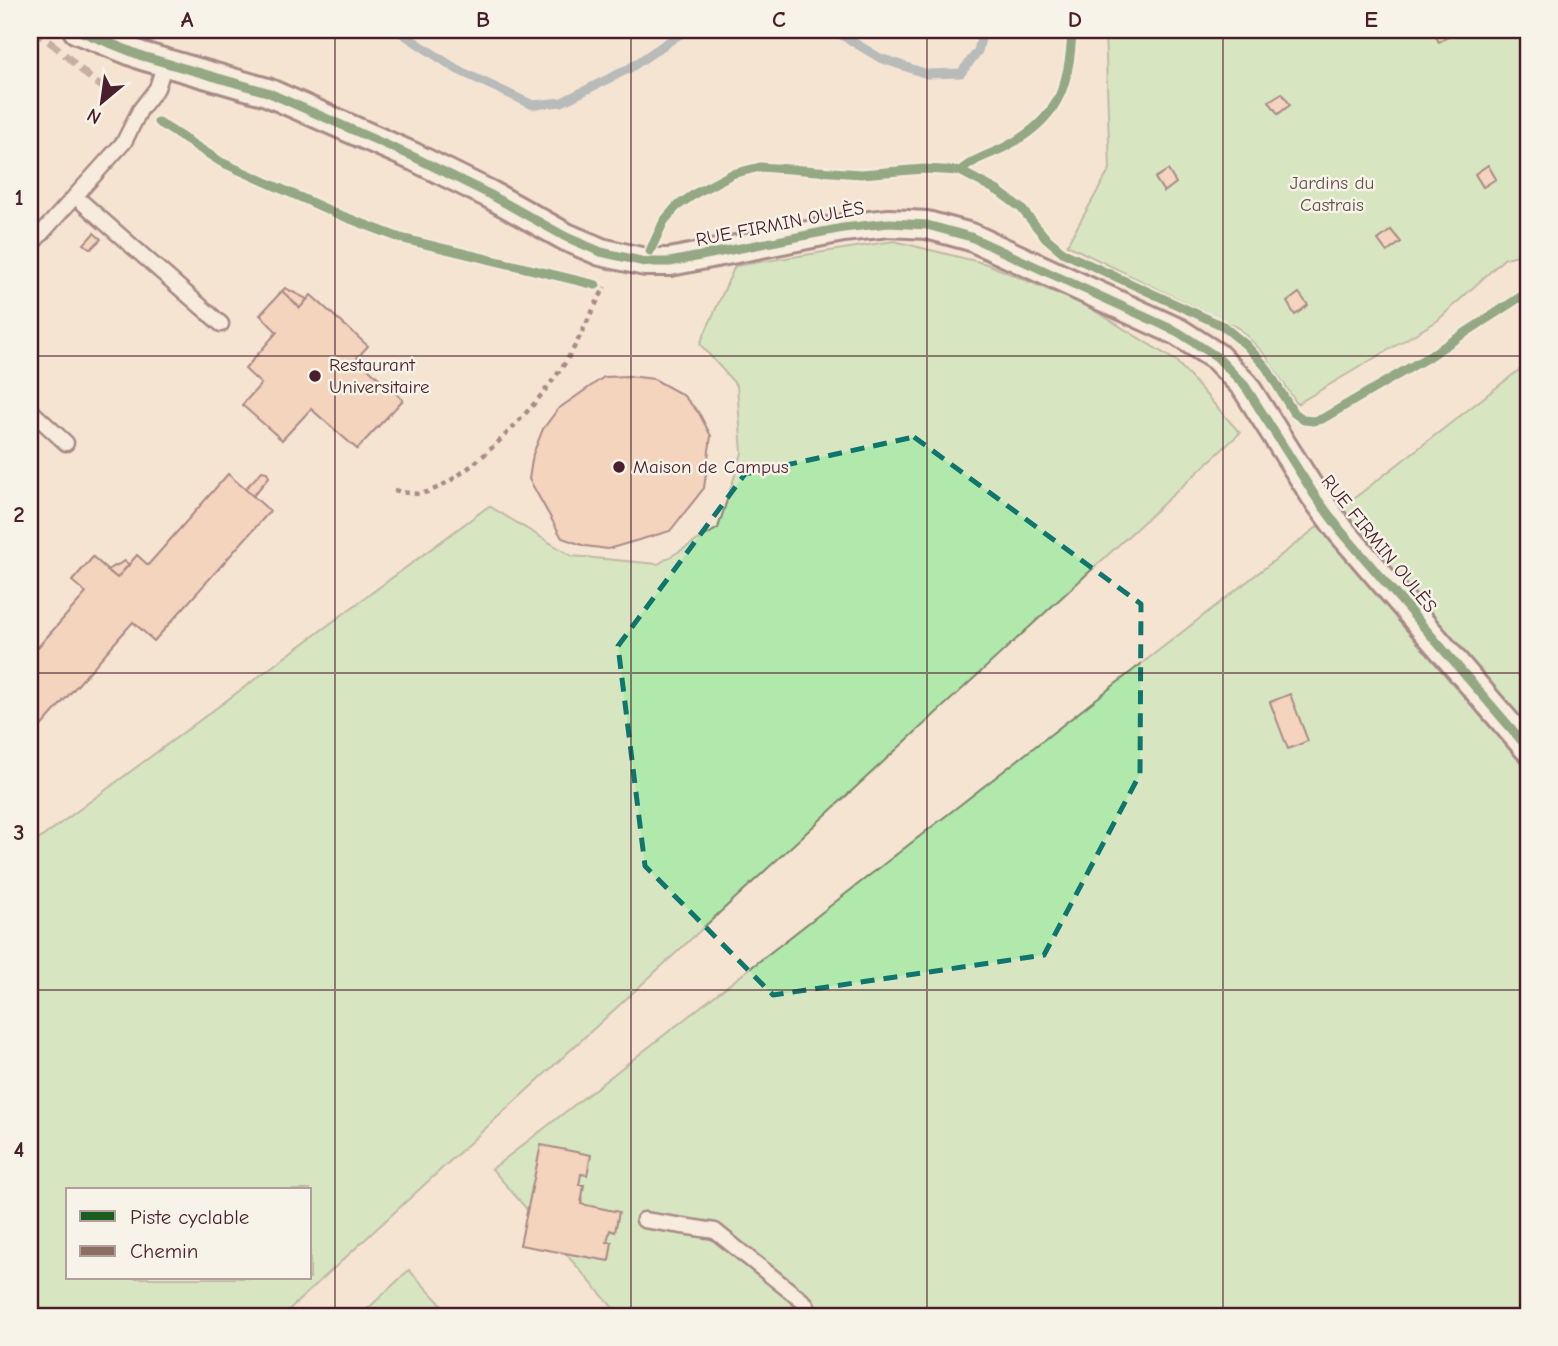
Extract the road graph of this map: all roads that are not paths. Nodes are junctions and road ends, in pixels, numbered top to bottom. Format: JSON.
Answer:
{"nodes":[{"id":1,"x":77,"y":30,"type":"edge"},
{"id":2,"x":165,"y":63,"type":"junction"},
{"id":3,"x":76,"y":197,"type":"junction"},
{"id":4,"x":30,"y":246,"type":"edge"},
{"id":5,"x":221,"y":324,"type":"dead end"},
{"id":6,"x":30,"y":410,"type":"edge"},
{"id":7,"x":66,"y":443,"type":"dead end"},
{"id":8,"x":1528,"y":748,"type":"edge"},
{"id":9,"x":644,"y":1220,"type":"dead end"},
{"id":10,"x":811,"y":1316,"type":"edge"}],
"edges":[{"from":1,"to":2,"type":"street","name":"RUE FIRMIN OULÈS"},
{"from":2,"to":3,"type":"lane"},
{"from":2,"to":8,"type":"street","name":"RUE FIRMIN OULÈS"},
{"from":3,"to":4,"type":"lane"},
{"from":3,"to":5,"type":"lane"},
{"from":6,"to":7,"type":"lane"},
{"from":9,"to":10,"type":"lane"}]}
